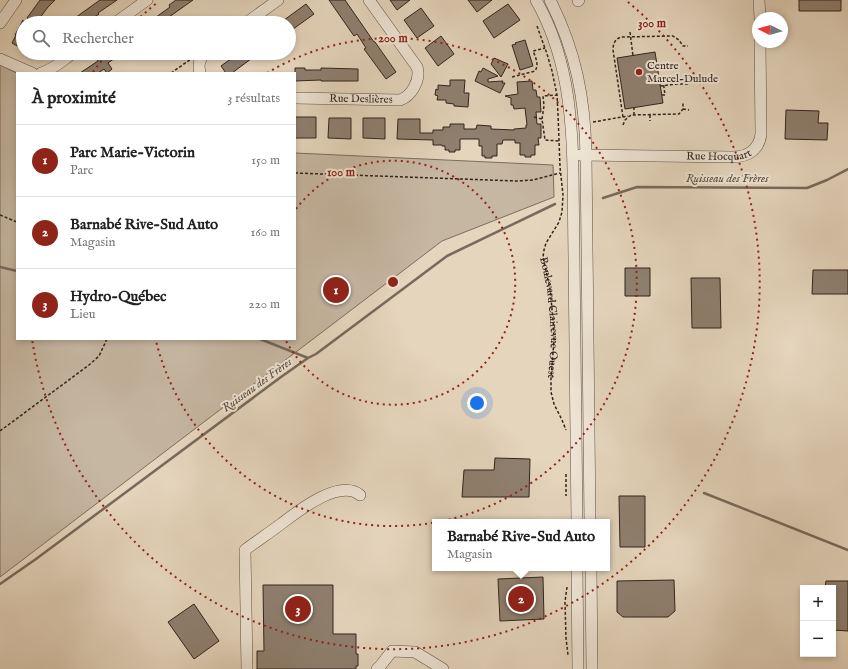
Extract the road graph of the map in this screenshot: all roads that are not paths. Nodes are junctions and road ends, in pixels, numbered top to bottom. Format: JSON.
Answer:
{"nodes":[{"id":1,"x":16,"y":0,"type":"edge"},
{"id":2,"x":147,"y":0,"type":"edge"},
{"id":3,"x":278,"y":0,"type":"edge"},
{"id":4,"x":369,"y":0,"type":"edge"},
{"id":5,"x":536,"y":0,"type":"edge"},
{"id":6,"x":550,"y":0,"type":"edge"},
{"id":7,"x":760,"y":0,"type":"edge"},
{"id":8,"x":556,"y":12,"type":"junction"},
{"id":9,"x":760,"y":12,"type":"edge"},
{"id":10,"x":125,"y":16,"type":"edge"},
{"id":11,"x":256,"y":16,"type":"edge"},
{"id":12,"x":540,"y":18,"type":"junction"},
{"id":13,"x":0,"y":23,"type":"edge"},
{"id":14,"x":760,"y":48,"type":"edge"},
{"id":15,"x":0,"y":59,"type":"edge"},
{"id":16,"x":63,"y":60,"type":"edge"},
{"id":17,"x":200,"y":60,"type":"edge"},
{"id":18,"x":29,"y":72,"type":"edge"},
{"id":19,"x":43,"y":72,"type":"edge"},
{"id":20,"x":200,"y":72,"type":"edge"},
{"id":21,"x":296,"y":98,"type":"edge"},
{"id":22,"x":586,"y":155,"type":"junction"},
{"id":23,"x":572,"y":156,"type":"junction"},
{"id":24,"x":574,"y":300,"type":"junction"},
{"id":25,"x":588,"y":300,"type":"junction"},
{"id":26,"x":360,"y":495,"type":"dead end"},
{"id":27,"x":577,"y":519,"type":"edge"},
{"id":28,"x":590,"y":519,"type":"edge"},
{"id":29,"x":577,"y":571,"type":"edge"},
{"id":30,"x":591,"y":571,"type":"edge"},
{"id":31,"x":247,"y":669,"type":"edge"},
{"id":32,"x":377,"y":669,"type":"edge"},
{"id":33,"x":443,"y":669,"type":"edge"},
{"id":34,"x":578,"y":669,"type":"edge"},
{"id":35,"x":592,"y":669,"type":"edge"}],
"edges":[{"from":1,"to":13,"type":"street"},
{"from":2,"to":10,"type":"street"},
{"from":3,"to":11,"type":"street"},
{"from":4,"to":21,"type":"street","name":"Rue Deslières"},
{"from":5,"to":12,"type":"street"},
{"from":6,"to":8,"type":"street"},
{"from":7,"to":9,"type":"street"},
{"from":8,"to":12,"type":"street"},
{"from":8,"to":22,"type":"street"},
{"from":12,"to":23,"type":"street"},
{"from":14,"to":22,"type":"street","name":"Rue Hocquart"},
{"from":15,"to":18,"type":"street"},
{"from":16,"to":19,"type":"street"},
{"from":17,"to":20,"type":"street"},
{"from":22,"to":23,"type":"street","name":"Rue Hocquart"},
{"from":22,"to":25,"type":"street"},
{"from":23,"to":24,"type":"street"},
{"from":24,"to":25,"type":"street"},
{"from":24,"to":27,"type":"street"},
{"from":25,"to":28,"type":"street"},
{"from":26,"to":31,"type":"street"},
{"from":29,"to":34,"type":"street"},
{"from":30,"to":35,"type":"street"},
{"from":32,"to":33,"type":"street"}]}
